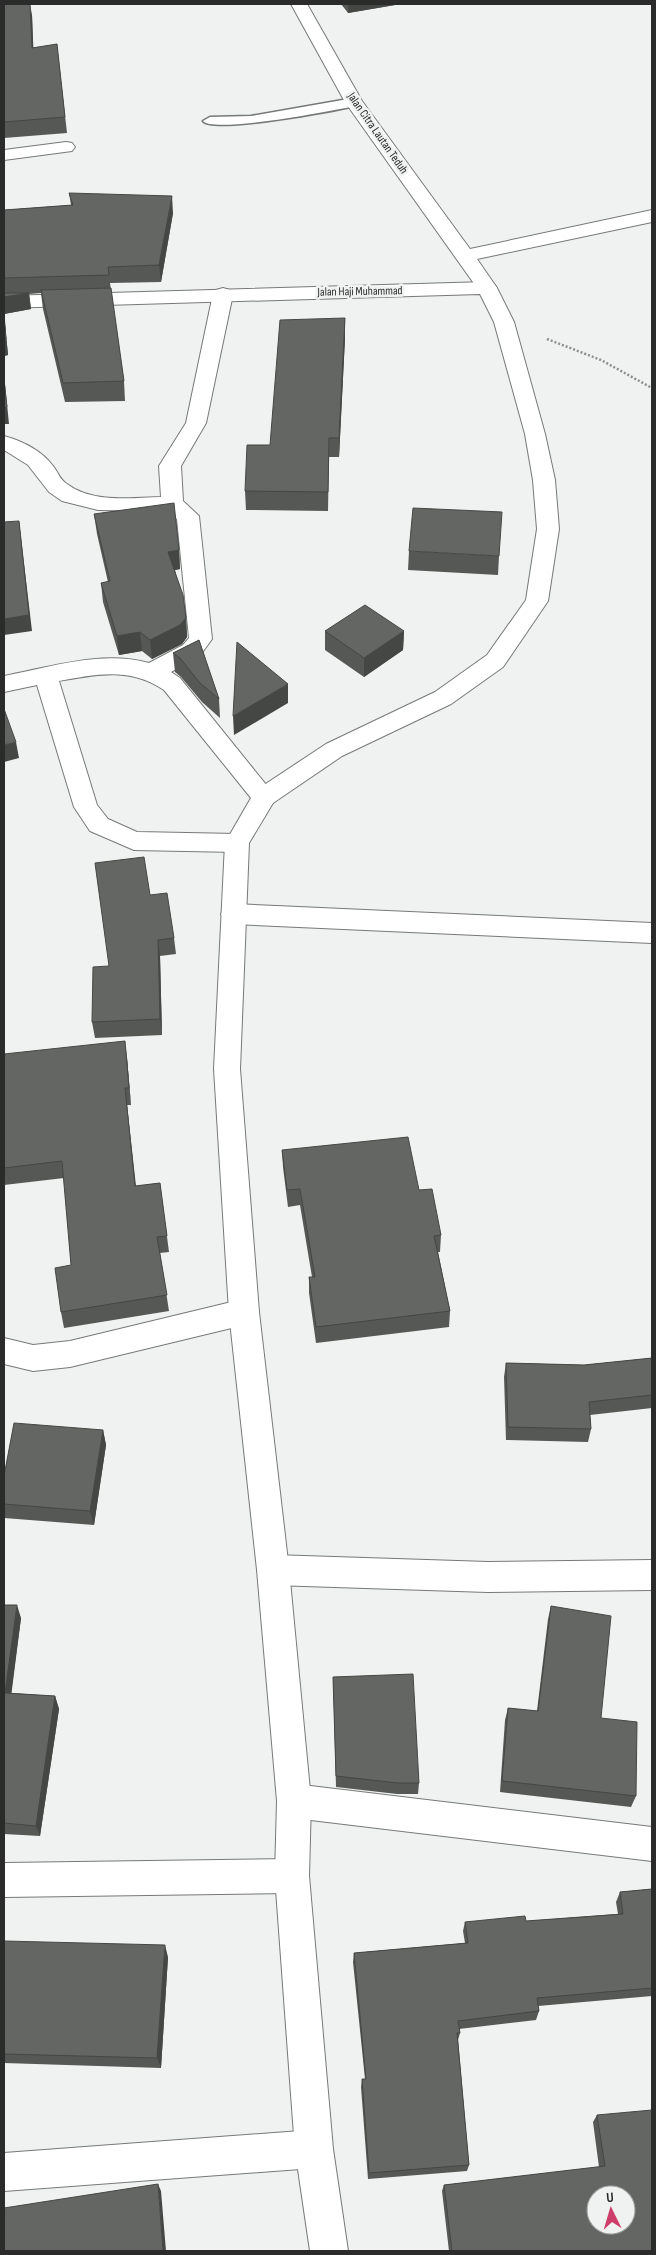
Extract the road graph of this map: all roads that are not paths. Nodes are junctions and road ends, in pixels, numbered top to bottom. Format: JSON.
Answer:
{"nodes":[{"id":1,"x":300,"y":4,"type":"edge"},
{"id":2,"x":354,"y":102,"type":"junction"},
{"id":3,"x":210,"y":121,"type":"dead end"},
{"id":4,"x":66,"y":147,"type":"dead end"},
{"id":5,"x":4,"y":155,"type":"edge"},
{"id":6,"x":652,"y":216,"type":"edge"},
{"id":7,"x":465,"y":256,"type":"junction"},
{"id":8,"x":486,"y":288,"type":"junction"},
{"id":9,"x":223,"y":294,"type":"junction"},
{"id":10,"x":4,"y":302,"type":"edge"},
{"id":11,"x":4,"y":443,"type":"edge"},
{"id":12,"x":172,"y":504,"type":"junction"},
{"id":13,"x":152,"y":672,"type":"junction"},
{"id":14,"x":46,"y":676,"type":"junction"},
{"id":15,"x":4,"y":684,"type":"edge"},
{"id":16,"x":264,"y":798,"type":"junction"},
{"id":17,"x":237,"y":843,"type":"junction"},
{"id":18,"x":234,"y":914,"type":"junction"},
{"id":19,"x":652,"y":933,"type":"edge"},
{"id":20,"x":244,"y":1312,"type":"junction"},
{"id":21,"x":4,"y":1351,"type":"edge"},
{"id":22,"x":273,"y":1570,"type":"junction"},
{"id":23,"x":652,"y":1575,"type":"edge"},
{"id":24,"x":294,"y":1801,"type":"junction"},
{"id":25,"x":652,"y":1844,"type":"edge"},
{"id":26,"x":292,"y":1876,"type":"junction"},
{"id":27,"x":4,"y":1880,"type":"edge"},
{"id":28,"x":314,"y":2149,"type":"junction"},
{"id":29,"x":4,"y":2172,"type":"edge"},
{"id":30,"x":330,"y":2251,"type":"edge"}],
"edges":[{"from":1,"to":2,"type":"street","name":"Jalan Citra Lautan Teduh"},
{"from":2,"to":3,"type":"lane"},
{"from":2,"to":7,"type":"street","name":"Jalan Citra Lautan Teduh"},
{"from":4,"to":5,"type":"street"},
{"from":6,"to":7,"type":"street"},
{"from":7,"to":8,"type":"street"},
{"from":8,"to":9,"type":"street","name":"Jalan Haji Muhammad"},
{"from":8,"to":16,"type":"street"},
{"from":9,"to":10,"type":"street","name":"Jalan Haji Muhammad"},
{"from":9,"to":12,"type":"street"},
{"from":11,"to":12,"type":"street"},
{"from":12,"to":13,"type":"street"},
{"from":13,"to":14,"type":"street"},
{"from":13,"to":16,"type":"street"},
{"from":14,"to":15,"type":"street"},
{"from":14,"to":17,"type":"street"},
{"from":16,"to":17,"type":"street"},
{"from":17,"to":18,"type":"street"},
{"from":18,"to":19,"type":"street"},
{"from":18,"to":20,"type":"street"},
{"from":20,"to":21,"type":"street"},
{"from":20,"to":22,"type":"street"},
{"from":22,"to":23,"type":"street"},
{"from":22,"to":24,"type":"street"},
{"from":24,"to":25,"type":"street"},
{"from":24,"to":26,"type":"street"},
{"from":26,"to":27,"type":"street"},
{"from":26,"to":28,"type":"street"},
{"from":28,"to":29,"type":"street"},
{"from":28,"to":30,"type":"street"}]}
